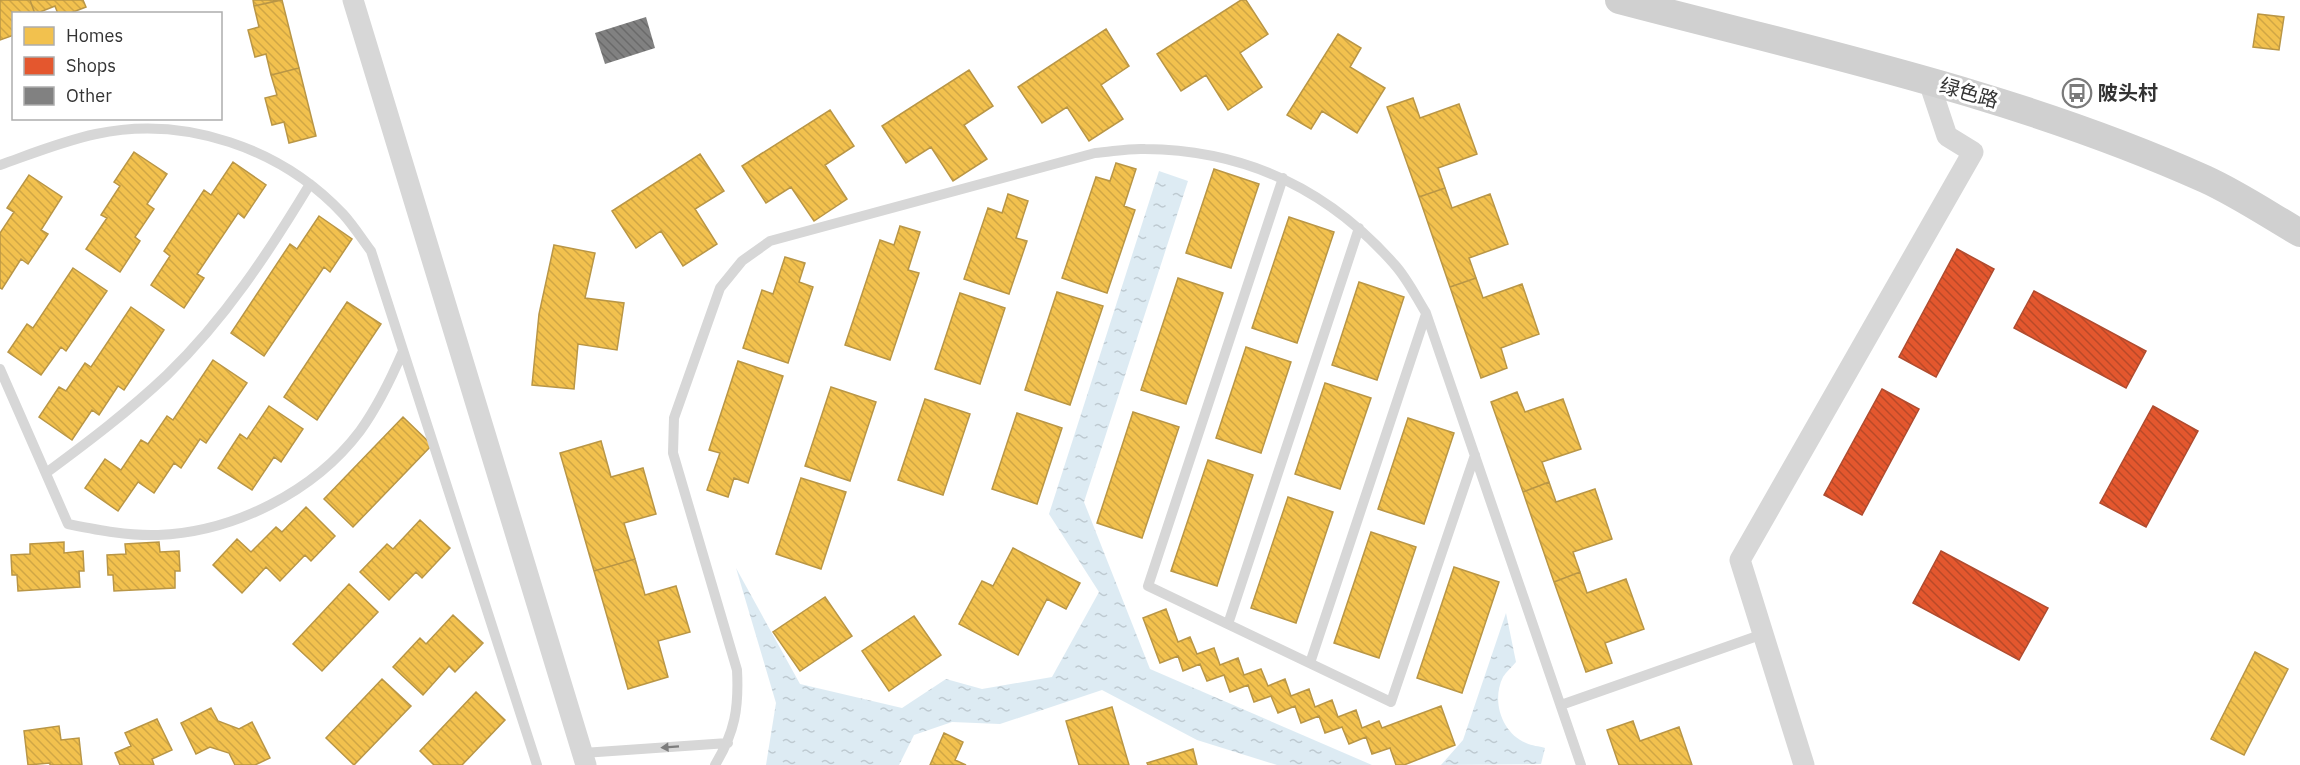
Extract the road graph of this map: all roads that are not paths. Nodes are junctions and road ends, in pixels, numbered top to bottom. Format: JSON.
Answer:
{"nodes":[{"id":1,"x":353,"y":0,"type":"edge"},
{"id":2,"x":1619,"y":0,"type":"edge"},
{"id":3,"x":1689,"y":0,"type":"edge"},
{"id":4,"x":1929,"y":82,"type":"junction"},
{"id":5,"x":0,"y":165,"type":"edge"},
{"id":6,"x":1283,"y":178,"type":"junction"},
{"id":7,"x":310,"y":184,"type":"junction"},
{"id":8,"x":2300,"y":216,"type":"edge"},
{"id":9,"x":1359,"y":228,"type":"junction"},
{"id":10,"x":2300,"y":233,"type":"edge"},
{"id":11,"x":1426,"y":314,"type":"junction"},
{"id":12,"x":403,"y":351,"type":"junction"},
{"id":13,"x":0,"y":369,"type":"edge"},
{"id":14,"x":1475,"y":455,"type":"junction"},
{"id":15,"x":46,"y":473,"type":"junction"},
{"id":16,"x":1228,"y":624,"type":"junction"},
{"id":17,"x":1763,"y":634,"type":"junction"},
{"id":18,"x":1310,"y":663,"type":"junction"},
{"id":19,"x":1561,"y":705,"type":"junction"},
{"id":20,"x":729,"y":743,"type":"junction"},
{"id":21,"x":585,"y":759,"type":"edge"},
{"id":22,"x":537,"y":765,"type":"edge"},
{"id":23,"x":715,"y":765,"type":"edge"},
{"id":24,"x":1581,"y":765,"type":"edge"},
{"id":25,"x":1804,"y":765,"type":"edge"}],
"edges":[{"from":1,"to":21,"type":"street"},
{"from":2,"to":4,"type":"main road","name":"绿色路"},
{"from":3,"to":8,"type":"main road","name":"绿色路"},
{"from":4,"to":10,"type":"main road","name":"绿色路"},
{"from":4,"to":17,"type":"street"},
{"from":5,"to":7,"type":"lane"},
{"from":6,"to":9,"type":"lane"},
{"from":6,"to":16,"type":"lane"},
{"from":6,"to":20,"type":"lane"},
{"from":7,"to":12,"type":"lane"},
{"from":7,"to":15,"type":"lane"},
{"from":9,"to":11,"type":"lane"},
{"from":9,"to":16,"type":"lane"},
{"from":11,"to":14,"type":"lane"},
{"from":11,"to":18,"type":"lane"},
{"from":12,"to":15,"type":"lane"},
{"from":12,"to":22,"type":"lane"},
{"from":13,"to":15,"type":"lane"},
{"from":14,"to":18,"type":"lane"},
{"from":14,"to":19,"type":"lane"},
{"from":16,"to":18,"type":"lane"},
{"from":17,"to":19,"type":"lane"},
{"from":17,"to":25,"type":"street"},
{"from":19,"to":24,"type":"lane"},
{"from":20,"to":21,"type":"lane","one_way":true},
{"from":20,"to":23,"type":"lane"}]}
